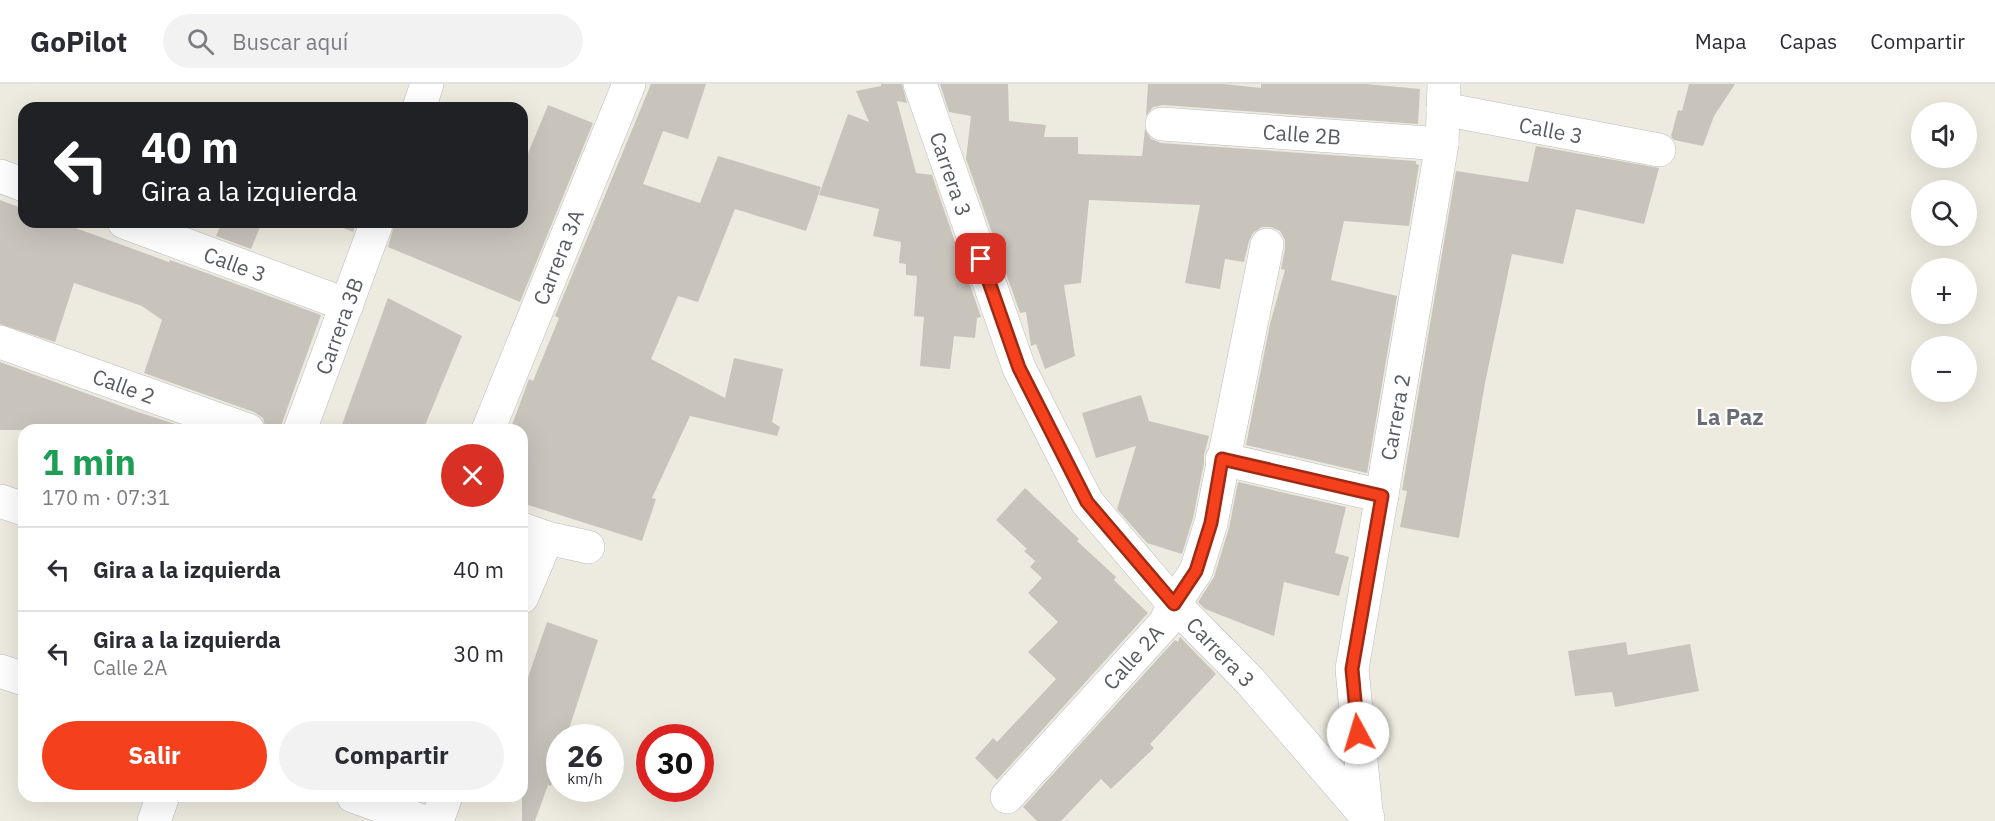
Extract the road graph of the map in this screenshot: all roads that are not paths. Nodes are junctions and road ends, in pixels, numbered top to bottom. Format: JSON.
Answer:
{"nodes":[{"id":1,"x":427,"y":84,"type":"edge"},
{"id":2,"x":629,"y":84,"type":"edge"},
{"id":3,"x":920,"y":84,"type":"edge"},
{"id":4,"x":1443,"y":97,"type":"edge"},
{"id":5,"x":420,"y":102,"type":"edge"},
{"id":6,"x":1162,"y":124,"type":"dead end"},
{"id":7,"x":1442,"y":144,"type":"junction"},
{"id":8,"x":1659,"y":150,"type":"dead end"},
{"id":9,"x":0,"y":176,"type":"edge"},
{"id":10,"x":18,"y":183,"type":"edge"},
{"id":11,"x":140,"y":228,"type":"edge"},
{"id":12,"x":375,"y":228,"type":"edge"},
{"id":13,"x":1267,"y":245,"type":"dead end"},
{"id":14,"x":347,"y":305,"type":"junction"},
{"id":15,"x":0,"y":342,"type":"edge"},
{"id":16,"x":231,"y":424,"type":"edge"},
{"id":17,"x":302,"y":424,"type":"edge"},
{"id":18,"x":490,"y":424,"type":"edge"},
{"id":19,"x":1222,"y":459,"type":"junction"},
{"id":20,"x":1382,"y":496,"type":"junction"},
{"id":21,"x":0,"y":501,"type":"edge"},
{"id":22,"x":18,"y":507,"type":"edge"},
{"id":23,"x":534,"y":533,"type":"edge"},
{"id":24,"x":588,"y":547,"type":"dead end"},
{"id":25,"x":528,"y":565,"type":"edge"},
{"id":26,"x":1174,"y":604,"type":"junction"},
{"id":27,"x":0,"y":671,"type":"edge"},
{"id":28,"x":18,"y":677,"type":"edge"},
{"id":29,"x":1007,"y":797,"type":"dead end"},
{"id":30,"x":161,"y":802,"type":"edge"},
{"id":31,"x":370,"y":802,"type":"edge"},
{"id":32,"x":444,"y":802,"type":"edge"},
{"id":33,"x":1367,"y":819,"type":"edge"},
{"id":34,"x":154,"y":821,"type":"edge"},
{"id":35,"x":422,"y":821,"type":"edge"},
{"id":36,"x":437,"y":821,"type":"edge"}],
"edges":[{"from":1,"to":5,"type":"street"},
{"from":2,"to":18,"type":"street","name":"Carrera 3A"},
{"from":3,"to":26,"type":"street","name":"Carrera 3"},
{"from":4,"to":7,"type":"street","name":"Carrera 2"},
{"from":4,"to":8,"type":"street","name":"Calle 3"},
{"from":6,"to":7,"type":"street","name":"Calle 2B"},
{"from":7,"to":20,"type":"street","name":"Carrera 2"},
{"from":9,"to":10,"type":"street"},
{"from":11,"to":14,"type":"street","name":"Calle 3"},
{"from":12,"to":14,"type":"street","name":"Carrera 3B"},
{"from":13,"to":19,"type":"street","name":"Calle 2A"},
{"from":14,"to":17,"type":"street","name":"Carrera 3B"},
{"from":15,"to":16,"type":"street","name":"Calle 2"},
{"from":19,"to":20,"type":"street"},
{"from":19,"to":26,"type":"street","name":"Calle 2A"},
{"from":20,"to":33,"type":"street","name":"Carrera 2"},
{"from":21,"to":22,"type":"street"},
{"from":23,"to":24,"type":"street"},
{"from":23,"to":25,"type":"street"},
{"from":26,"to":29,"type":"street","name":"Calle 2A"},
{"from":26,"to":33,"type":"street","name":"Carrera 3"},
{"from":27,"to":28,"type":"street"},
{"from":30,"to":34,"type":"street"},
{"from":31,"to":35,"type":"street"},
{"from":32,"to":36,"type":"street"}]}
